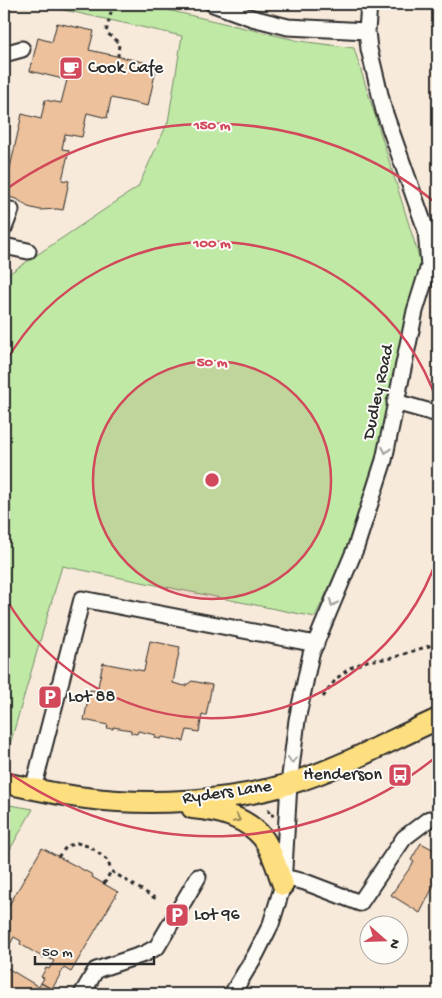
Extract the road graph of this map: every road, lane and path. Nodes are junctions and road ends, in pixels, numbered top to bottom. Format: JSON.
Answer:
{"nodes":[{"id":1,"x":113,"y":4,"type":"edge"},
{"id":2,"x":213,"y":4,"type":"edge"},
{"id":3,"x":369,"y":4,"type":"edge"},
{"id":4,"x":367,"y":32,"type":"junction"},
{"id":5,"x":22,"y":49,"type":"dead end"},
{"id":6,"x":4,"y":54,"type":"edge"},
{"id":7,"x":118,"y":56,"type":"dead end"},
{"id":8,"x":11,"y":210,"type":"dead end"},
{"id":9,"x":4,"y":228,"type":"edge"},
{"id":10,"x":433,"y":241,"type":"edge"},
{"id":11,"x":4,"y":246,"type":"edge"},
{"id":12,"x":28,"y":251,"type":"dead end"},
{"id":13,"x":434,"y":266,"type":"edge"},
{"id":14,"x":396,"y":402,"type":"junction"},
{"id":15,"x":438,"y":414,"type":"edge"},
{"id":16,"x":438,"y":642,"type":"edge"},
{"id":17,"x":316,"y":644,"type":"junction"},
{"id":18,"x":323,"y":697,"type":"dead end"},
{"id":19,"x":438,"y":719,"type":"edge"},
{"id":20,"x":4,"y":783,"type":"edge"},
{"id":21,"x":288,"y":784,"type":"junction"},
{"id":22,"x":33,"y":788,"type":"junction"},
{"id":23,"x":138,"y":803,"type":"junction"},
{"id":24,"x":269,"y":809,"type":"dead end"},
{"id":25,"x":274,"y":815,"type":"dead end"},
{"id":26,"x":429,"y":819,"type":"dead end"},
{"id":27,"x":58,"y":857,"type":"dead end"},
{"id":28,"x":111,"y":871,"type":"junction"},
{"id":29,"x":198,"y":877,"type":"dead end"},
{"id":30,"x":283,"y":881,"type":"junction"},
{"id":31,"x":104,"y":884,"type":"dead end"},
{"id":32,"x":158,"y":900,"type":"dead end"},
{"id":33,"x":82,"y":994,"type":"edge"},
{"id":34,"x":232,"y":994,"type":"edge"}],
"edges":[{"from":1,"to":7,"type":"path"},
{"from":2,"to":4,"type":"street"},
{"from":3,"to":4,"type":"street","name":"Dudley Road"},
{"from":4,"to":10,"type":"street","name":"Dudley Road"},
{"from":5,"to":6,"type":"street"},
{"from":8,"to":9,"type":"street"},
{"from":10,"to":13,"type":"street","name":"Dudley Road"},
{"from":11,"to":12,"type":"street"},
{"from":13,"to":14,"type":"street","name":"Dudley Road"},
{"from":14,"to":15,"type":"street"},
{"from":14,"to":17,"type":"street","name":"Dudley Road","one_way":true},
{"from":16,"to":18,"type":"path"},
{"from":17,"to":21,"type":"street","name":"Dudley Road","one_way":true},
{"from":17,"to":22,"type":"street"},
{"from":19,"to":21,"type":"main road","name":"Ryders Lane"},
{"from":20,"to":22,"type":"main road","name":"Ryders Lane"},
{"from":21,"to":23,"type":"main road","name":"Ryders Lane"},
{"from":21,"to":30,"type":"street","name":"Dudley Road"},
{"from":22,"to":23,"type":"main road","name":"Ryders Lane"},
{"from":23,"to":30,"type":"main road","one_way":true},
{"from":24,"to":25,"type":"path"},
{"from":26,"to":30,"type":"street"},
{"from":27,"to":28,"type":"path"},
{"from":28,"to":31,"type":"path"},
{"from":28,"to":32,"type":"path"},
{"from":29,"to":33,"type":"street"},
{"from":30,"to":34,"type":"street","name":"Dudley Road"}]}
